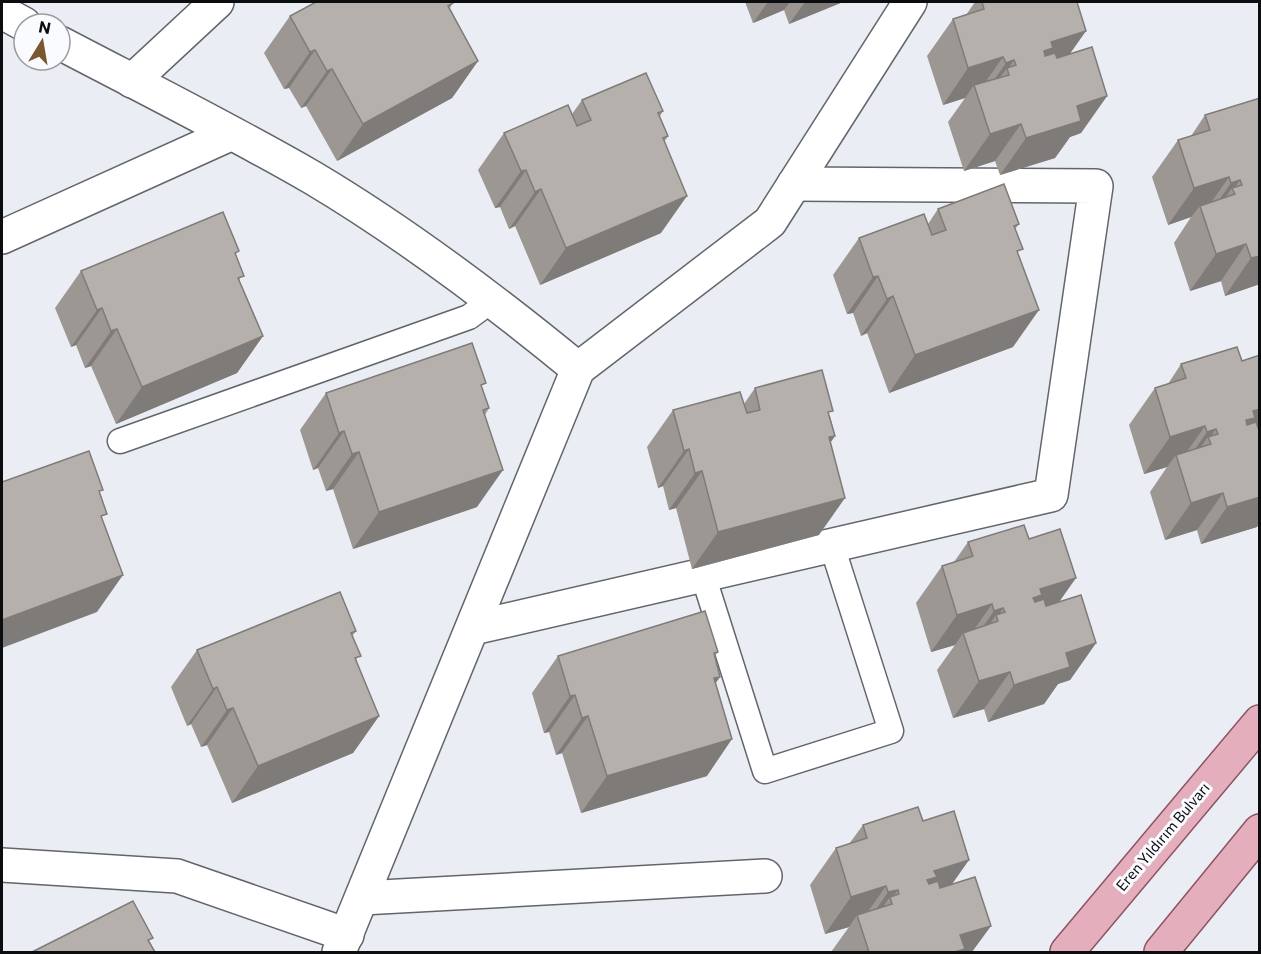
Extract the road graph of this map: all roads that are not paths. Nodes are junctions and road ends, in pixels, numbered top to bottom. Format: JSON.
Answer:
{"nodes":[{"id":1,"x":217,"y":2,"type":"edge"},
{"id":2,"x":910,"y":2,"type":"edge"},
{"id":3,"x":72,"y":49,"type":"edge"},
{"id":4,"x":132,"y":81,"type":"junction"},
{"id":5,"x":230,"y":134,"type":"junction"},
{"id":6,"x":794,"y":184,"type":"junction"},
{"id":7,"x":2,"y":237,"type":"edge"},
{"id":8,"x":492,"y":300,"type":"junction"},
{"id":9,"x":578,"y":369,"type":"junction"},
{"id":10,"x":120,"y":441,"type":"dead end"},
{"id":11,"x":832,"y":546,"type":"junction"},
{"id":12,"x":703,"y":575,"type":"junction"},
{"id":13,"x":473,"y":628,"type":"junction"},
{"id":14,"x":1260,"y":722,"type":"edge"},
{"id":15,"x":1260,"y":831,"type":"edge"},
{"id":16,"x":2,"y":865,"type":"edge"},
{"id":17,"x":765,"y":876,"type":"dead end"},
{"id":18,"x":362,"y":898,"type":"junction"},
{"id":19,"x":343,"y":944,"type":"edge"},
{"id":20,"x":1066,"y":952,"type":"edge"},
{"id":21,"x":1161,"y":952,"type":"edge"}],
"edges":[{"from":1,"to":4,"type":"street"},
{"from":2,"to":6,"type":"street"},
{"from":3,"to":4,"type":"street"},
{"from":4,"to":5,"type":"street"},
{"from":5,"to":7,"type":"street"},
{"from":5,"to":8,"type":"street"},
{"from":6,"to":9,"type":"street"},
{"from":6,"to":11,"type":"street"},
{"from":8,"to":9,"type":"street"},
{"from":8,"to":10,"type":"lane"},
{"from":9,"to":13,"type":"street"},
{"from":11,"to":12,"type":"street"},
{"from":11,"to":12,"type":"lane"},
{"from":12,"to":13,"type":"street"},
{"from":13,"to":18,"type":"street"},
{"from":14,"to":20,"type":"main road","name":"Eren Yıldırım Bulvarı"},
{"from":15,"to":21,"type":"main road"},
{"from":16,"to":19,"type":"street"},
{"from":17,"to":18,"type":"street"},
{"from":18,"to":19,"type":"street"}]}
